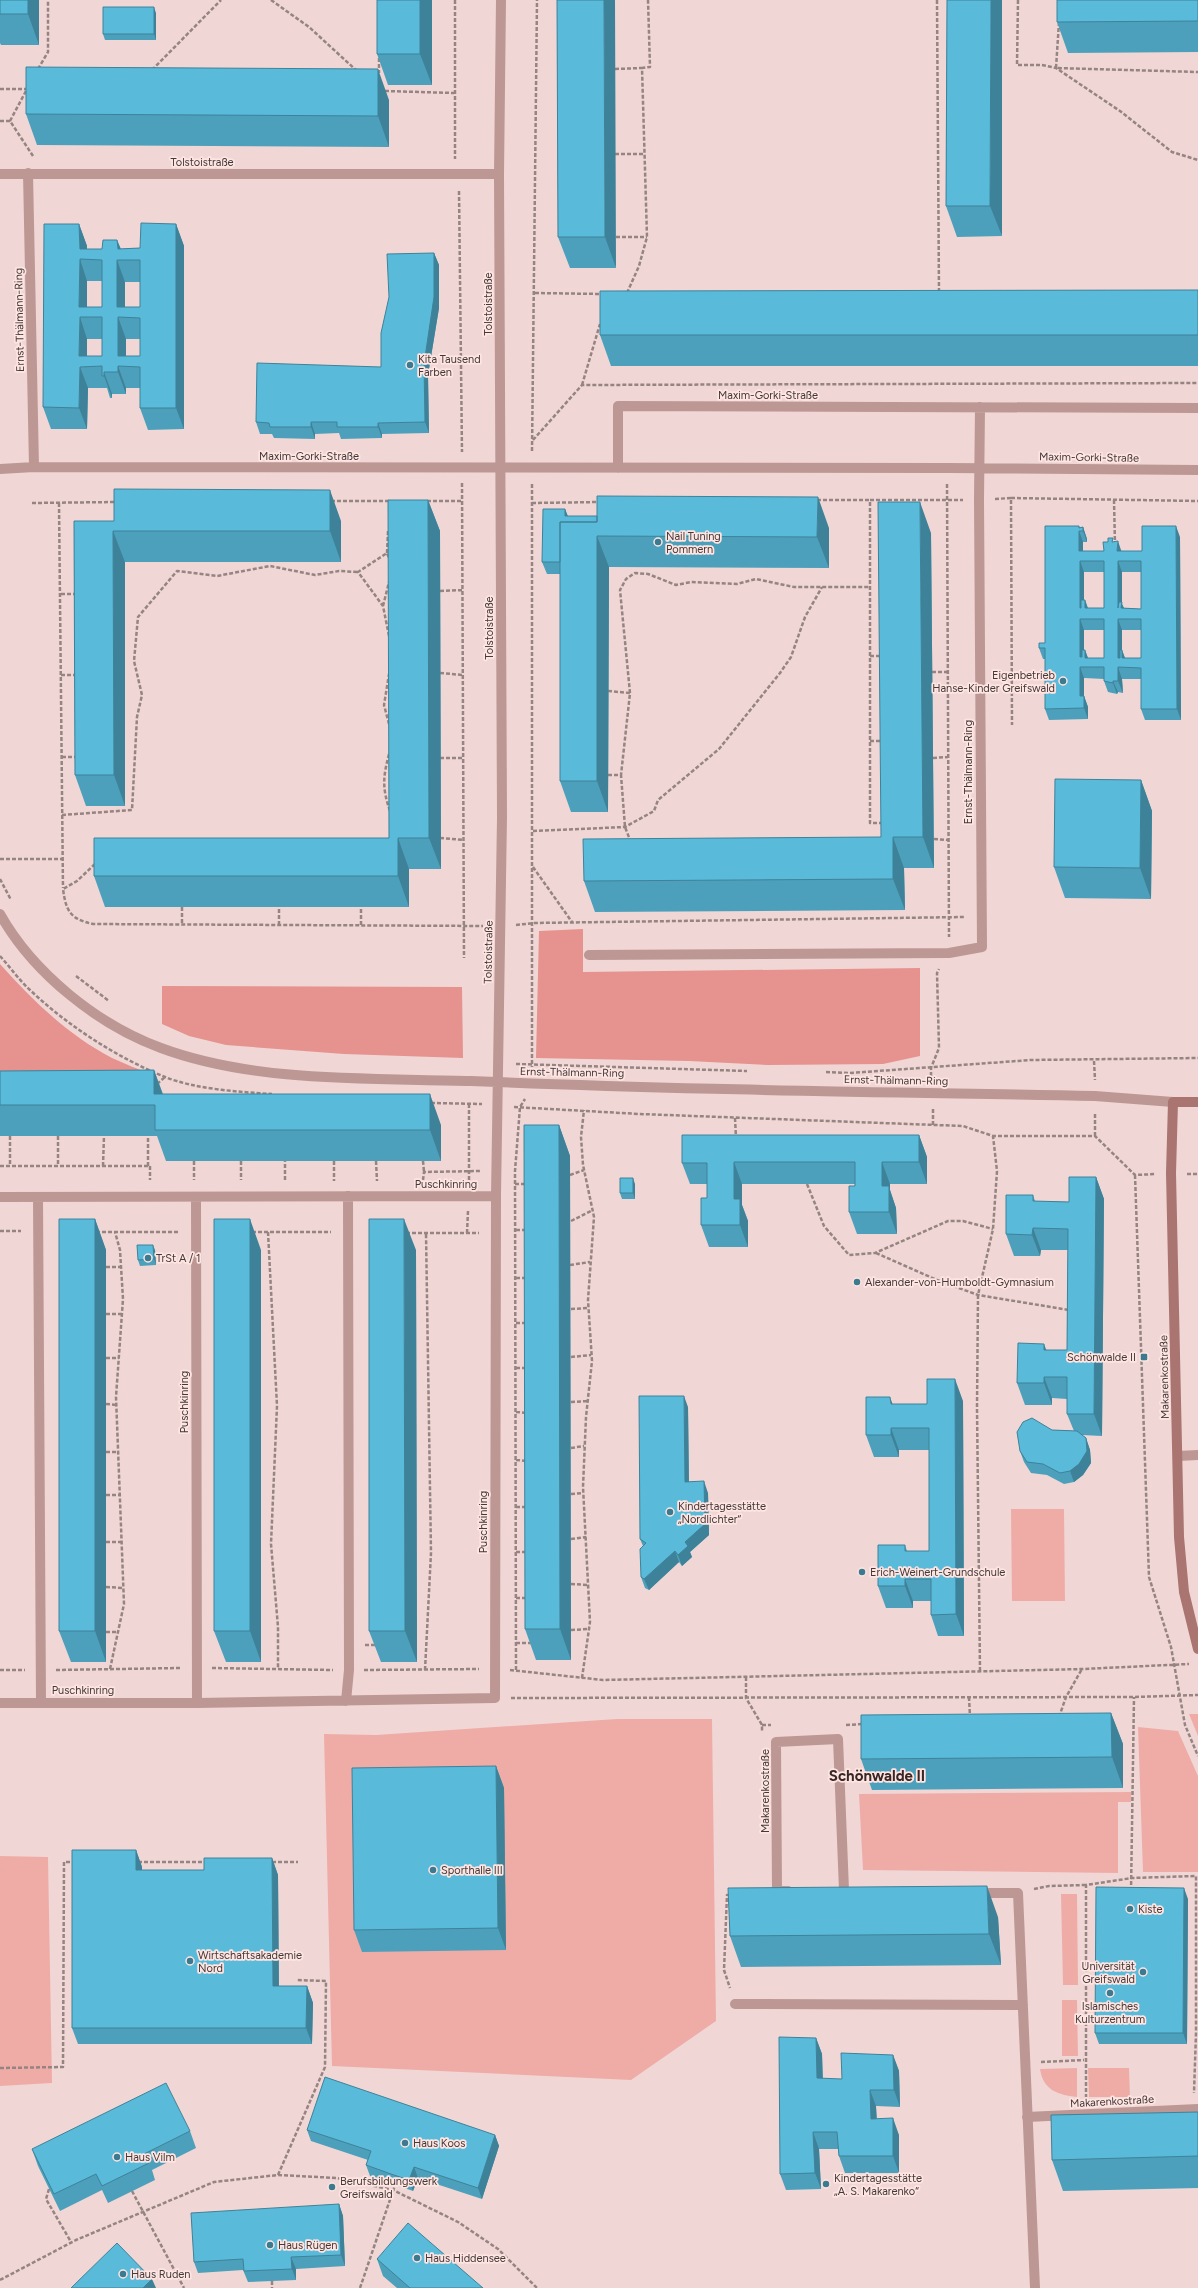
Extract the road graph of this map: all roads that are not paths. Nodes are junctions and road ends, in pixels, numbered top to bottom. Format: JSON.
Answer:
{"nodes":[{"id":1,"x":501,"y":0,"type":"edge"},
{"id":2,"x":28,"y":173,"type":"junction"},
{"id":3,"x":0,"y":174,"type":"edge"},
{"id":4,"x":499,"y":174,"type":"junction"},
{"id":5,"x":980,"y":407,"type":"junction"},
{"id":6,"x":1198,"y":408,"type":"edge"},
{"id":7,"x":34,"y":467,"type":"junction"},
{"id":8,"x":500,"y":468,"type":"junction"},
{"id":9,"x":618,"y":468,"type":"junction"},
{"id":10,"x":979,"y":468,"type":"junction"},
{"id":11,"x":0,"y":469,"type":"edge"},
{"id":12,"x":1198,"y":470,"type":"edge"},
{"id":13,"x":0,"y":914,"type":"edge"},
{"id":14,"x":589,"y":955,"type":"dead end"},
{"id":15,"x":498,"y":1082,"type":"junction"},
{"id":16,"x":1173,"y":1102,"type":"junction"},
{"id":17,"x":1198,"y":1102,"type":"edge"},
{"id":18,"x":196,"y":1196,"type":"junction"},
{"id":19,"x":348,"y":1196,"type":"junction"},
{"id":20,"x":496,"y":1196,"type":"junction"},
{"id":21,"x":0,"y":1197,"type":"edge"},
{"id":22,"x":38,"y":1197,"type":"junction"},
{"id":23,"x":1198,"y":1455,"type":"edge"},
{"id":24,"x":1178,"y":1456,"type":"junction"},
{"id":25,"x":1198,"y":1649,"type":"edge"},
{"id":26,"x":346,"y":1701,"type":"junction"},
{"id":27,"x":41,"y":1702,"type":"junction"},
{"id":28,"x":0,"y":1703,"type":"edge"},
{"id":29,"x":197,"y":1703,"type":"junction"},
{"id":30,"x":800,"y":1891,"type":"edge"},
{"id":31,"x":831,"y":1891,"type":"edge"},
{"id":32,"x":963,"y":1892,"type":"edge"},
{"id":33,"x":735,"y":2004,"type":"road end"},
{"id":34,"x":1023,"y":2005,"type":"junction"},
{"id":35,"x":1196,"y":2109,"type":"edge"},
{"id":36,"x":1027,"y":2117,"type":"junction"},
{"id":37,"x":1035,"y":2288,"type":"edge"}],
"edges":[{"from":1,"to":4,"type":"street","name":"Tolstoistraße"},
{"from":2,"to":3,"type":"street","name":"Tolstoistraße"},
{"from":2,"to":4,"type":"street","name":"Tolstoistraße"},
{"from":2,"to":7,"type":"street","name":"Ernst-Thälmann-Ring"},
{"from":4,"to":8,"type":"street","name":"Tolstoistraße"},
{"from":5,"to":6,"type":"street","name":"Maxim-Gorki-Straße"},
{"from":5,"to":9,"type":"street","name":"Maxim-Gorki-Straße"},
{"from":5,"to":10,"type":"street"},
{"from":7,"to":8,"type":"street","name":"Maxim-Gorki-Straße"},
{"from":7,"to":11,"type":"street","name":"Maxim-Gorki-Straße"},
{"from":8,"to":9,"type":"street","name":"Maxim-Gorki-Straße"},
{"from":8,"to":15,"type":"street","name":"Tolstoistraße"},
{"from":9,"to":10,"type":"street","name":"Maxim-Gorki-Straße"},
{"from":10,"to":12,"type":"street","name":"Maxim-Gorki-Straße"},
{"from":10,"to":14,"type":"street","name":"Ernst-Thälmann-Ring"},
{"from":13,"to":15,"type":"street","name":"Ernst-Thälmann-Ring"},
{"from":15,"to":16,"type":"street","name":"Ernst-Thälmann-Ring"},
{"from":15,"to":20,"type":"street","name":"Puschkinring"},
{"from":16,"to":17,"type":"street","name":"Ernst-Thälmann-Ring"},
{"from":16,"to":24,"type":"street","name":"Makarenkostraße"},
{"from":18,"to":19,"type":"street","name":"Puschkinring"},
{"from":18,"to":22,"type":"street","name":"Puschkinring"},
{"from":18,"to":29,"type":"street","name":"Puschkinring"},
{"from":19,"to":20,"type":"street","name":"Puschkinring"},
{"from":19,"to":26,"type":"street"},
{"from":20,"to":26,"type":"street","name":"Puschkinring"},
{"from":21,"to":22,"type":"street","name":"Puschkinring"},
{"from":22,"to":27,"type":"street","name":"Puschkinring"},
{"from":23,"to":24,"type":"street"},
{"from":24,"to":25,"type":"street","name":"Makarenkostraße"},
{"from":26,"to":29,"type":"street","name":"Puschkinring"},
{"from":27,"to":28,"type":"street","name":"Puschkinring"},
{"from":27,"to":29,"type":"street","name":"Puschkinring"},
{"from":30,"to":31,"type":"street","name":"Makarenkostraße"},
{"from":32,"to":34,"type":"street"},
{"from":33,"to":34,"type":"street"},
{"from":34,"to":36,"type":"street"},
{"from":35,"to":36,"type":"street","name":"Makarenkostraße"},
{"from":36,"to":37,"type":"street"}]}
